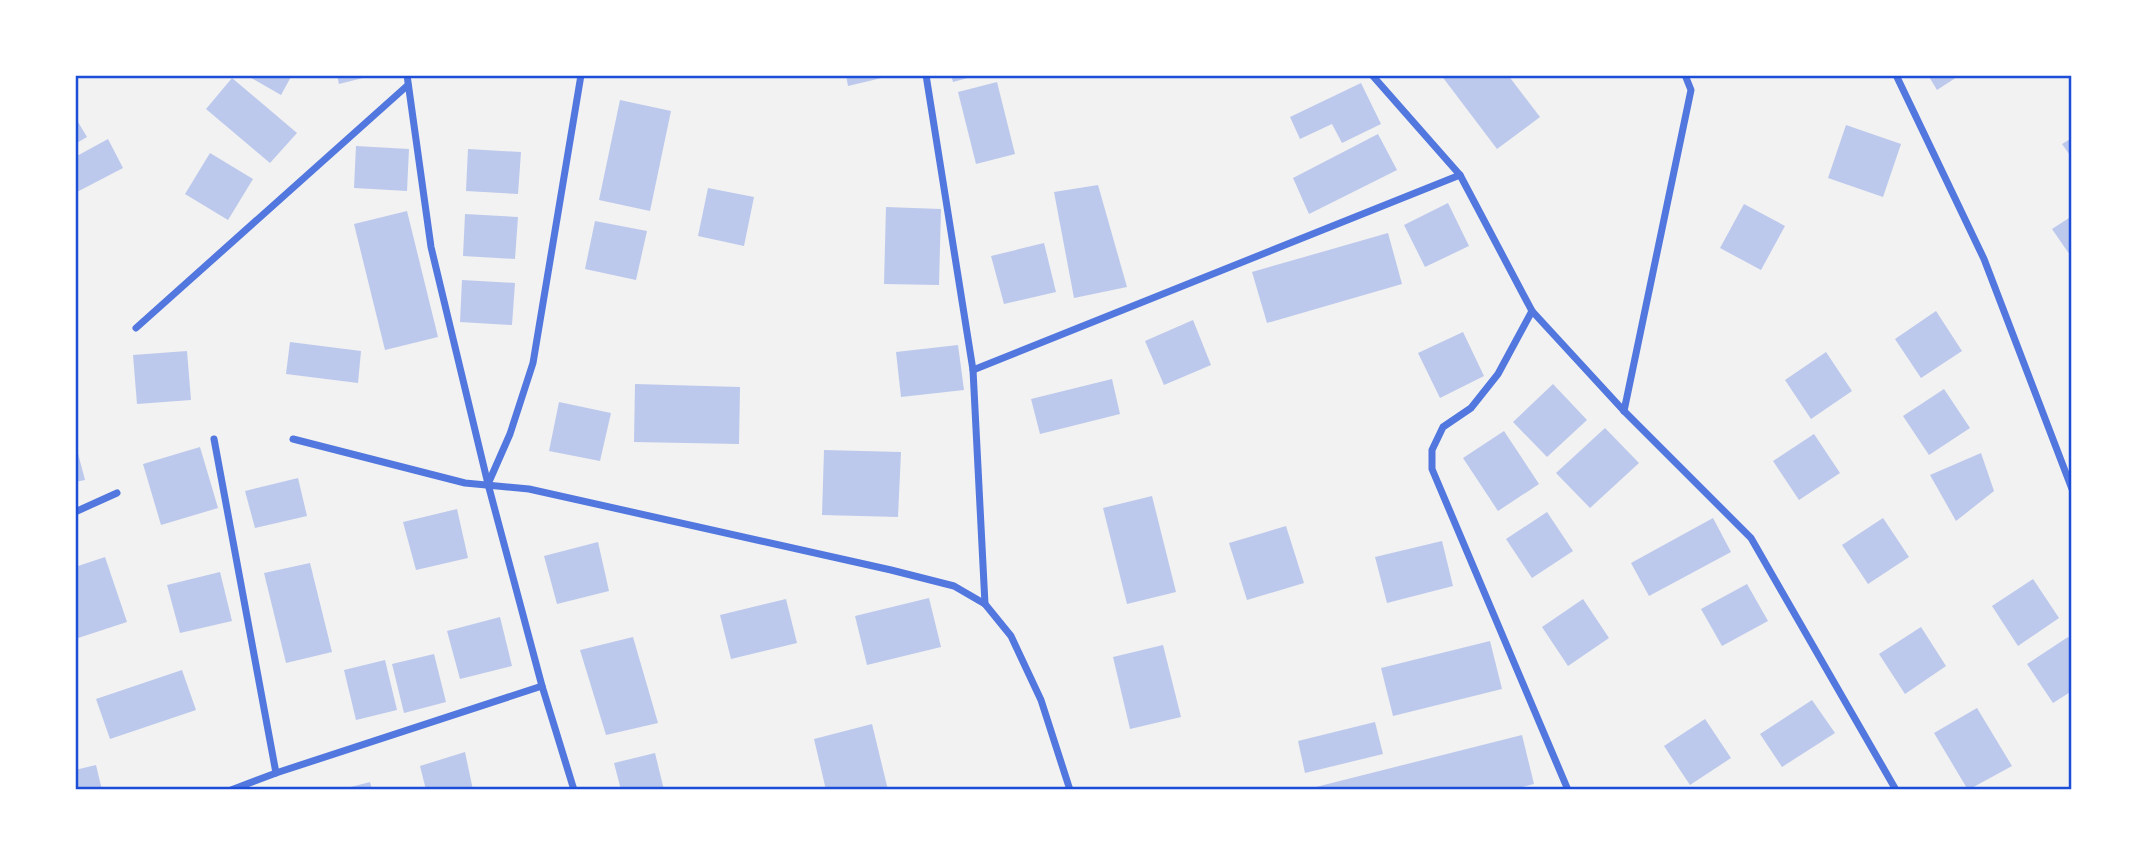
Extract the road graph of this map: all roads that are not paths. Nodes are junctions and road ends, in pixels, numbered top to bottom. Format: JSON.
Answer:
{"nodes":[{"id":1,"x":407,"y":75,"type":"edge"},
{"id":2,"x":581,"y":75,"type":"edge"},
{"id":3,"x":926,"y":75,"type":"edge"},
{"id":4,"x":1372,"y":75,"type":"edge"},
{"id":5,"x":1685,"y":75,"type":"edge"},
{"id":6,"x":1896,"y":75,"type":"edge"},
{"id":7,"x":408,"y":85,"type":"junction"},
{"id":8,"x":1460,"y":175,"type":"junction"},
{"id":9,"x":1532,"y":312,"type":"junction"},
{"id":10,"x":136,"y":328,"type":"dead end"},
{"id":11,"x":973,"y":370,"type":"junction"},
{"id":12,"x":1624,"y":411,"type":"junction"},
{"id":13,"x":214,"y":439,"type":"dead end"},
{"id":14,"x":293,"y":439,"type":"dead end"},
{"id":15,"x":488,"y":484,"type":"junction"},
{"id":16,"x":2072,"y":489,"type":"edge"},
{"id":17,"x":117,"y":493,"type":"dead end"},
{"id":18,"x":75,"y":512,"type":"edge"},
{"id":19,"x":985,"y":604,"type":"junction"},
{"id":20,"x":542,"y":687,"type":"junction"},
{"id":21,"x":276,"y":773,"type":"junction"},
{"id":22,"x":231,"y":790,"type":"edge"},
{"id":23,"x":574,"y":790,"type":"edge"},
{"id":24,"x":1070,"y":790,"type":"edge"},
{"id":25,"x":1568,"y":790,"type":"edge"},
{"id":26,"x":1896,"y":790,"type":"edge"}],
"edges":[{"from":1,"to":7,"type":"street"},
{"from":2,"to":15,"type":"street"},
{"from":3,"to":11,"type":"street"},
{"from":4,"to":8,"type":"street"},
{"from":5,"to":12,"type":"street"},
{"from":6,"to":16,"type":"street"},
{"from":7,"to":10,"type":"street"},
{"from":7,"to":15,"type":"street"},
{"from":8,"to":9,"type":"street"},
{"from":8,"to":11,"type":"street"},
{"from":9,"to":12,"type":"street"},
{"from":9,"to":25,"type":"street"},
{"from":11,"to":19,"type":"street"},
{"from":12,"to":26,"type":"street"},
{"from":13,"to":21,"type":"street"},
{"from":14,"to":15,"type":"street"},
{"from":15,"to":19,"type":"street"},
{"from":15,"to":20,"type":"street"},
{"from":17,"to":18,"type":"street"},
{"from":19,"to":24,"type":"street"},
{"from":20,"to":21,"type":"street"},
{"from":20,"to":23,"type":"street"},
{"from":21,"to":22,"type":"street"}]}
